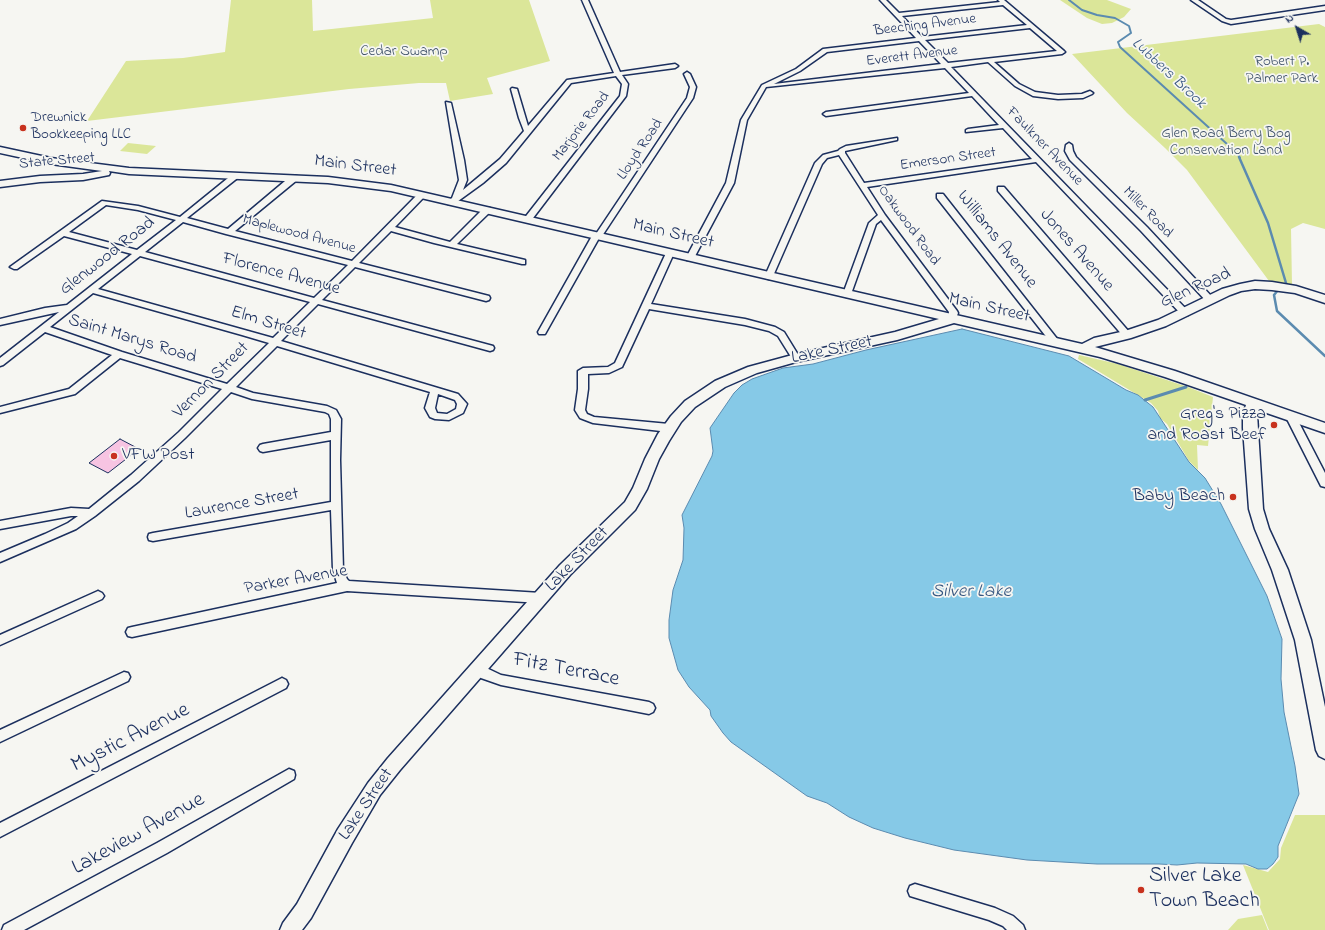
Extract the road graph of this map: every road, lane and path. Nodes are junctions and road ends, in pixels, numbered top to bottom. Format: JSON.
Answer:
{"nodes":[{"id":1,"x":585,"y":0,"type":"edge"},
{"id":2,"x":883,"y":0,"type":"edge"},
{"id":3,"x":1194,"y":0,"type":"edge"},
{"id":4,"x":1003,"y":1,"type":"edge"},
{"id":5,"x":1325,"y":8,"type":"edge"},
{"id":6,"x":1317,"y":9,"type":"junction"},
{"id":7,"x":1325,"y":14,"type":"edge"},
{"id":8,"x":897,"y":15,"type":"junction"},
{"id":9,"x":1032,"y":26,"type":"junction"},
{"id":10,"x":922,"y":39,"type":"junction"},
{"id":11,"x":990,"y":61,"type":"junction"},
{"id":12,"x":675,"y":66,"type":"dead end"},
{"id":13,"x":947,"y":66,"type":"junction"},
{"id":14,"x":617,"y":73,"type":"junction"},
{"id":15,"x":687,"y":74,"type":"dead end"},
{"id":16,"x":764,"y":86,"type":"junction"},
{"id":17,"x":514,"y":89,"type":"dead end"},
{"id":18,"x":1090,"y":93,"type":"dead end"},
{"id":19,"x":975,"y":94,"type":"junction"},
{"id":20,"x":448,"y":103,"type":"dead end"},
{"id":21,"x":826,"y":114,"type":"dead end"},
{"id":22,"x":1005,"y":126,"type":"junction"},
{"id":23,"x":528,"y":131,"type":"junction"},
{"id":24,"x":968,"y":131,"type":"dead end"},
{"id":25,"x":895,"y":139,"type":"dead end"},
{"id":26,"x":1069,"y":145,"type":"dead end"},
{"id":27,"x":1,"y":151,"type":"edge"},
{"id":28,"x":842,"y":151,"type":"junction"},
{"id":29,"x":1038,"y":160,"type":"junction"},
{"id":30,"x":116,"y":170,"type":"junction"},
{"id":31,"x":236,"y":176,"type":"junction"},
{"id":32,"x":294,"y":178,"type":"junction"},
{"id":33,"x":0,"y":184,"type":"edge"},
{"id":34,"x":862,"y":185,"type":"junction"},
{"id":35,"x":1001,"y":189,"type":"dead end"},
{"id":36,"x":422,"y":195,"type":"junction"},
{"id":37,"x":940,"y":196,"type":"dead end"},
{"id":38,"x":451,"y":202,"type":"junction"},
{"id":39,"x":487,"y":210,"type":"junction"},
{"id":40,"x":882,"y":216,"type":"junction"},
{"id":41,"x":180,"y":219,"type":"junction"},
{"id":42,"x":527,"y":220,"type":"junction"},
{"id":43,"x":390,"y":228,"type":"junction"},
{"id":44,"x":229,"y":232,"type":"junction"},
{"id":45,"x":63,"y":233,"type":"junction"},
{"id":46,"x":597,"y":236,"type":"junction"},
{"id":47,"x":452,"y":245,"type":"junction"},
{"id":48,"x":138,"y":253,"type":"junction"},
{"id":49,"x":670,"y":253,"type":"junction"},
{"id":50,"x":690,"y":258,"type":"junction"},
{"id":51,"x":522,"y":262,"type":"dead end"},
{"id":52,"x":353,"y":264,"type":"junction"},
{"id":53,"x":14,"y":267,"type":"dead end"},
{"id":54,"x":769,"y":276,"type":"junction"},
{"id":55,"x":91,"y":290,"type":"junction"},
{"id":56,"x":848,"y":294,"type":"junction"},
{"id":57,"x":486,"y":298,"type":"dead end"},
{"id":58,"x":1325,"y":299,"type":"edge"},
{"id":59,"x":1210,"y":300,"type":"junction"},
{"id":60,"x":316,"y":302,"type":"junction"},
{"id":61,"x":646,"y":306,"type":"junction"},
{"id":62,"x":68,"y":308,"type":"junction"},
{"id":63,"x":1185,"y":313,"type":"junction"},
{"id":64,"x":952,"y":319,"type":"junction"},
{"id":65,"x":0,"y":322,"type":"edge"},
{"id":66,"x":43,"y":328,"type":"junction"},
{"id":67,"x":542,"y":332,"type":"dead end"},
{"id":68,"x":1126,"y":335,"type":"junction"},
{"id":69,"x":274,"y":342,"type":"junction"},
{"id":70,"x":1055,"y":342,"type":"junction"},
{"id":71,"x":490,"y":348,"type":"dead end"},
{"id":72,"x":1085,"y":349,"type":"junction"},
{"id":73,"x":119,"y":354,"type":"junction"},
{"id":74,"x":796,"y":358,"type":"junction"},
{"id":75,"x":0,"y":363,"type":"edge"},
{"id":76,"x":229,"y":388,"type":"junction"},
{"id":77,"x":435,"y":390,"type":"dead end"},
{"id":78,"x":1253,"y":404,"type":"junction"},
{"id":79,"x":0,"y":410,"type":"edge"},
{"id":80,"x":1291,"y":417,"type":"junction"},
{"id":81,"x":669,"y":428,"type":"junction"},
{"id":82,"x":1325,"y":428,"type":"edge"},
{"id":83,"x":336,"y":435,"type":"junction"},
{"id":84,"x":263,"y":448,"type":"dead end"},
{"id":85,"x":1325,"y":483,"type":"edge"},
{"id":86,"x":336,"y":505,"type":"junction"},
{"id":87,"x":91,"y":513,"type":"junction"},
{"id":88,"x":0,"y":525,"type":"edge"},
{"id":89,"x":153,"y":537,"type":"dead end"},
{"id":90,"x":0,"y":558,"type":"edge"},
{"id":91,"x":347,"y":586,"type":"junction"},
{"id":92,"x":98,"y":596,"type":"dead end"},
{"id":93,"x":541,"y":598,"type":"junction"},
{"id":94,"x":132,"y":632,"type":"dead end"},
{"id":95,"x":0,"y":640,"type":"edge"},
{"id":96,"x":478,"y":669,"type":"junction"},
{"id":97,"x":124,"y":677,"type":"dead end"},
{"id":98,"x":282,"y":684,"type":"dead end"},
{"id":99,"x":649,"y":708,"type":"dead end"},
{"id":100,"x":0,"y":736,"type":"edge"},
{"id":101,"x":1325,"y":750,"type":"edge"},
{"id":102,"x":289,"y":775,"type":"dead end"},
{"id":103,"x":0,"y":830,"type":"edge"},
{"id":104,"x":915,"y":891,"type":"dead end"},
{"id":105,"x":9,"y":930,"type":"edge"},
{"id":106,"x":290,"y":930,"type":"edge"},
{"id":107,"x":1018,"y":930,"type":"edge"}],
"edges":[{"from":1,"to":14,"type":"street","name":"Marjorie Road"},
{"from":2,"to":8,"type":"street","name":"Faulkner Avenue"},
{"from":3,"to":6,"type":"street"},
{"from":4,"to":8,"type":"street"},
{"from":4,"to":9,"type":"street"},
{"from":5,"to":6,"type":"street"},
{"from":6,"to":7,"type":"street"},
{"from":8,"to":10,"type":"street","name":"Faulkner Avenue"},
{"from":9,"to":10,"type":"street","name":"Beeching Avenue"},
{"from":9,"to":11,"type":"street","name":"Everett Avenue"},
{"from":10,"to":13,"type":"street","name":"Faulkner Avenue"},
{"from":10,"to":16,"type":"street","name":"Beeching Avenue"},
{"from":11,"to":13,"type":"street","name":"Everett Avenue"},
{"from":11,"to":18,"type":"street"},
{"from":12,"to":14,"type":"street"},
{"from":13,"to":16,"type":"street","name":"Everett Avenue"},
{"from":13,"to":19,"type":"street","name":"Faulkner Avenue"},
{"from":14,"to":23,"type":"street"},
{"from":14,"to":42,"type":"street","name":"Marjorie Road"},
{"from":15,"to":46,"type":"street","name":"Lloyd Road"},
{"from":16,"to":50,"type":"street"},
{"from":17,"to":23,"type":"street"},
{"from":19,"to":21,"type":"street"},
{"from":19,"to":22,"type":"street","name":"Faulkner Avenue"},
{"from":20,"to":38,"type":"street"},
{"from":22,"to":24,"type":"street"},
{"from":22,"to":29,"type":"street","name":"Faulkner Avenue"},
{"from":23,"to":38,"type":"street"},
{"from":25,"to":28,"type":"street"},
{"from":26,"to":59,"type":"street","name":"Miller Road"},
{"from":27,"to":30,"type":"street","name":"Main Street"},
{"from":28,"to":34,"type":"street","name":"Oakwood Road"},
{"from":28,"to":54,"type":"street"},
{"from":29,"to":34,"type":"street","name":"Emerson Street"},
{"from":29,"to":63,"type":"street","name":"Faulkner Avenue"},
{"from":30,"to":31,"type":"street","name":"Main Street"},
{"from":30,"to":33,"type":"street","name":"State Street"},
{"from":31,"to":32,"type":"street","name":"Main Street"},
{"from":31,"to":41,"type":"street","name":"Glenwood Road"},
{"from":32,"to":36,"type":"street","name":"Main Street"},
{"from":32,"to":44,"type":"street"},
{"from":34,"to":40,"type":"street","name":"Oakwood Road"},
{"from":35,"to":68,"type":"street","name":"Jones Avenue"},
{"from":36,"to":38,"type":"street","name":"Main Street"},
{"from":36,"to":43,"type":"street","name":"Vernon Street"},
{"from":37,"to":70,"type":"street","name":"Williams Avenue"},
{"from":38,"to":39,"type":"street","name":"Main Street"},
{"from":39,"to":42,"type":"street","name":"Main Street"},
{"from":39,"to":47,"type":"street"},
{"from":40,"to":56,"type":"street"},
{"from":40,"to":64,"type":"street","name":"Oakwood Road"},
{"from":41,"to":44,"type":"street","name":"Maplewood Avenue"},
{"from":41,"to":45,"type":"street","name":"Maplewood Avenue"},
{"from":41,"to":48,"type":"street","name":"Glenwood Road"},
{"from":42,"to":46,"type":"street","name":"Main Street"},
{"from":43,"to":47,"type":"street"},
{"from":43,"to":52,"type":"street","name":"Vernon Street"},
{"from":44,"to":52,"type":"street","name":"Maplewood Avenue"},
{"from":45,"to":48,"type":"street","name":"Florence Avenue"},
{"from":45,"to":53,"type":"street"},
{"from":46,"to":49,"type":"street","name":"Main Street"},
{"from":46,"to":67,"type":"street","name":"Lloyd Road"},
{"from":47,"to":51,"type":"street"},
{"from":48,"to":55,"type":"street","name":"Glenwood Road"},
{"from":48,"to":60,"type":"street","name":"Florence Avenue"},
{"from":49,"to":50,"type":"street","name":"Main Street"},
{"from":49,"to":61,"type":"street"},
{"from":50,"to":54,"type":"street","name":"Main Street"},
{"from":52,"to":57,"type":"street","name":"Maplewood Avenue"},
{"from":52,"to":60,"type":"street","name":"Vernon Street"},
{"from":54,"to":56,"type":"street","name":"Main Street"},
{"from":55,"to":62,"type":"street","name":"Glenwood Road"},
{"from":55,"to":69,"type":"street","name":"Elm Street"},
{"from":56,"to":64,"type":"street","name":"Main Street"},
{"from":58,"to":59,"type":"street","name":"Glen Road"},
{"from":59,"to":63,"type":"street","name":"Glen Road"},
{"from":60,"to":69,"type":"street","name":"Vernon Street"},
{"from":60,"to":71,"type":"street","name":"Florence Avenue"},
{"from":61,"to":74,"type":"street"},
{"from":61,"to":81,"type":"street"},
{"from":62,"to":65,"type":"street"},
{"from":62,"to":66,"type":"street","name":"Glenwood Road"},
{"from":63,"to":68,"type":"street","name":"Glen Road"},
{"from":64,"to":70,"type":"street","name":"Main Street"},
{"from":64,"to":74,"type":"street","name":"Lake Street"},
{"from":66,"to":73,"type":"street","name":"Saint Marys Road"},
{"from":66,"to":75,"type":"street","name":"Glenwood Road"},
{"from":68,"to":72,"type":"street","name":"Glen Road"},
{"from":69,"to":76,"type":"street","name":"Vernon Street"},
{"from":69,"to":77,"type":"street","name":"Elm Street"},
{"from":70,"to":72,"type":"street","name":"Main Street"},
{"from":72,"to":78,"type":"street","name":"Main Street"},
{"from":73,"to":76,"type":"street","name":"Saint Marys Road"},
{"from":73,"to":79,"type":"street"},
{"from":74,"to":81,"type":"street","name":"Lake Street"},
{"from":76,"to":83,"type":"street","name":"Saint Marys Road"},
{"from":76,"to":87,"type":"street","name":"Vernon Street"},
{"from":78,"to":80,"type":"street","name":"Main Street"},
{"from":78,"to":101,"type":"street"},
{"from":80,"to":82,"type":"street","name":"Main Street"},
{"from":80,"to":85,"type":"street"},
{"from":81,"to":93,"type":"street","name":"Lake Street"},
{"from":83,"to":84,"type":"street"},
{"from":83,"to":86,"type":"street"},
{"from":86,"to":89,"type":"street","name":"Laurence Street"},
{"from":86,"to":91,"type":"street"},
{"from":87,"to":88,"type":"street"},
{"from":87,"to":90,"type":"street","name":"Vernon Street"},
{"from":91,"to":93,"type":"street","name":"Parker Avenue"},
{"from":91,"to":94,"type":"street","name":"Parker Avenue"},
{"from":92,"to":95,"type":"street"},
{"from":93,"to":96,"type":"street","name":"Lake Street"},
{"from":96,"to":99,"type":"street","name":"Fitz Terrace"},
{"from":96,"to":106,"type":"street","name":"Lake Street"},
{"from":97,"to":100,"type":"street"},
{"from":98,"to":103,"type":"street","name":"Mystic Avenue"},
{"from":102,"to":105,"type":"street","name":"Lakeview Avenue"},
{"from":104,"to":107,"type":"street"}]}
